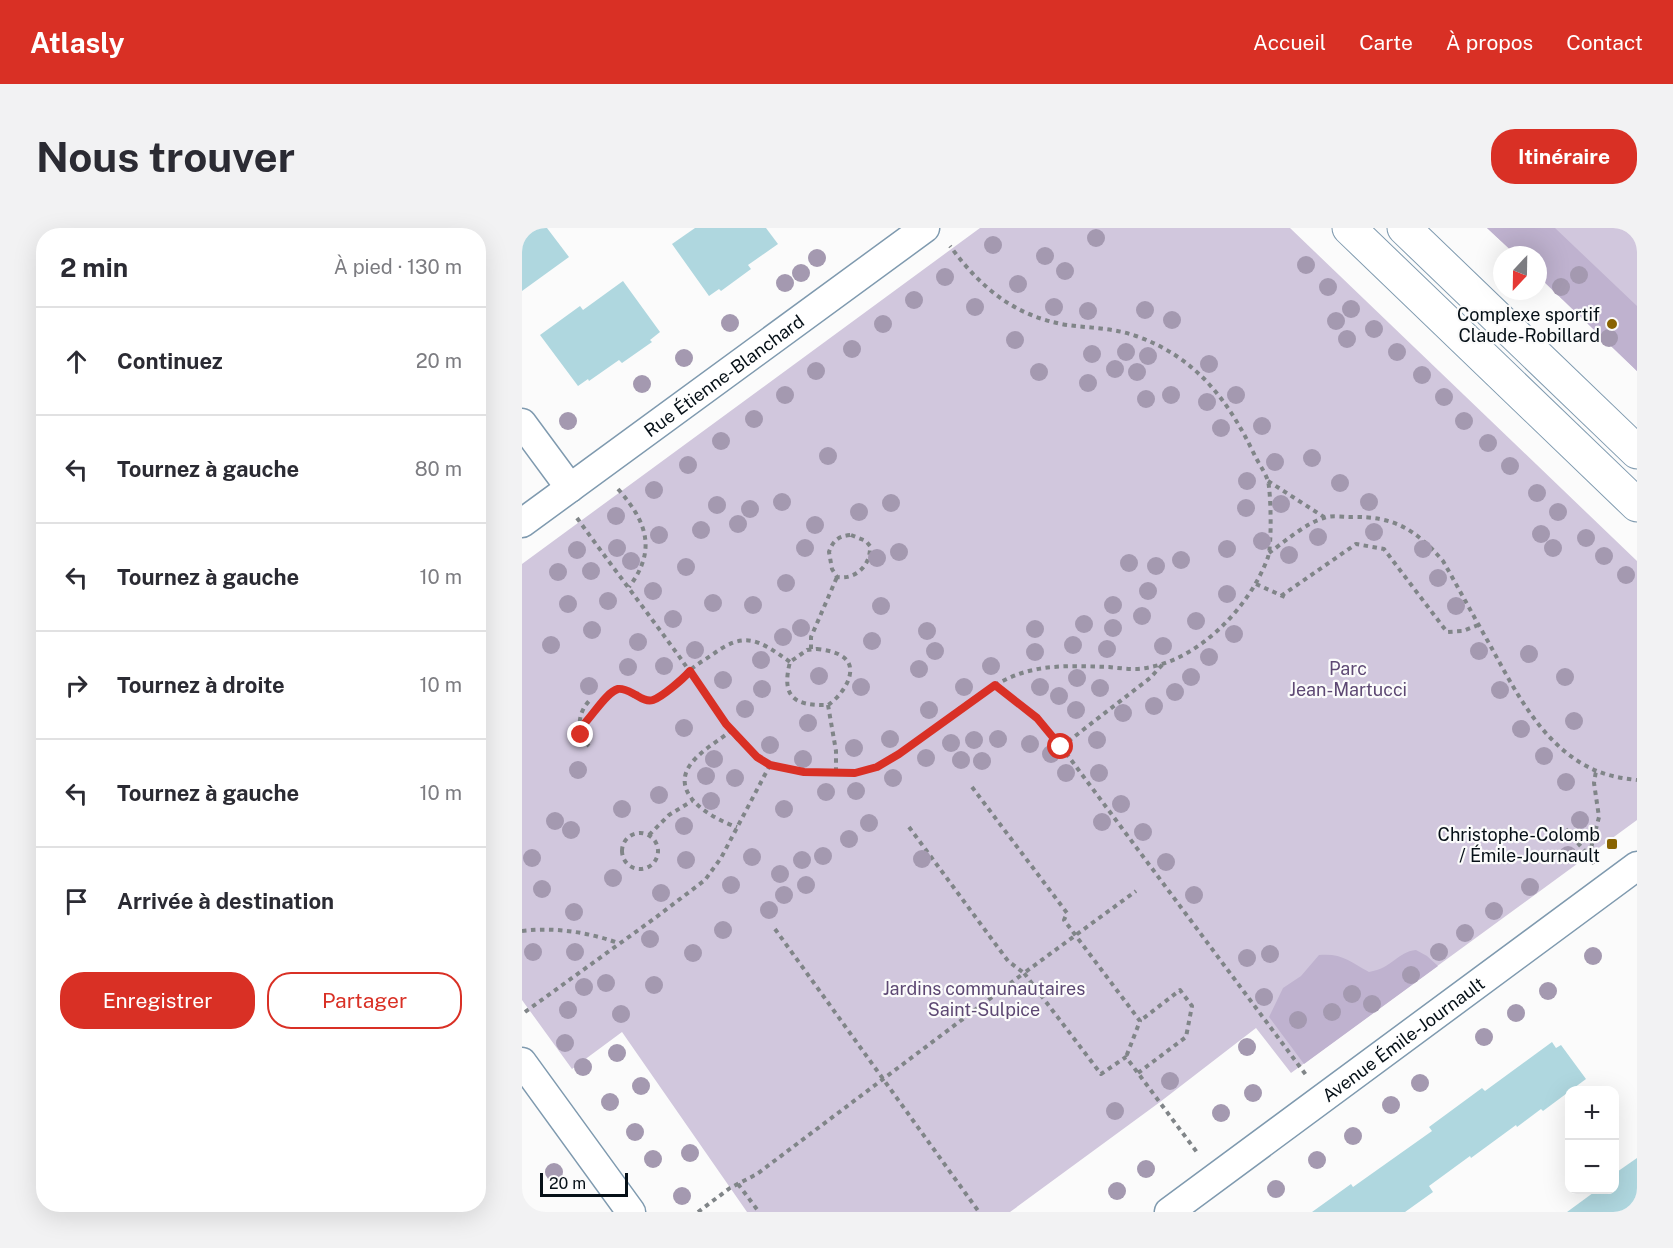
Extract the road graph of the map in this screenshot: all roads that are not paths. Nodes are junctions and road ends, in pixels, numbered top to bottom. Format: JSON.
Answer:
{"nodes":[{"id":1,"x":1349,"y":228,"type":"edge"},
{"id":2,"x":1404,"y":228,"type":"edge"},
{"id":3,"x":908,"y":233,"type":"edge"},
{"id":4,"x":522,"y":423,"type":"edge"},
{"id":5,"x":1637,"y":452,"type":"edge"},
{"id":6,"x":570,"y":488,"type":"junction"},
{"id":7,"x":1637,"y":506,"type":"edge"},
{"id":8,"x":522,"y":523,"type":"edge"},
{"id":9,"x":1637,"y":867,"type":"edge"},
{"id":10,"x":522,"y":1062,"type":"edge"},
{"id":11,"x":631,"y":1212,"type":"edge"},
{"id":12,"x":1169,"y":1212,"type":"edge"}],
"edges":[{"from":1,"to":7,"type":"main road"},
{"from":2,"to":5,"type":"main road"},
{"from":3,"to":6,"type":"street","name":"Rue Étienne-Blanchard"},
{"from":4,"to":6,"type":"street"},
{"from":6,"to":8,"type":"street","name":"Rue Étienne-Blanchard"},
{"from":9,"to":12,"type":"street","name":"Avenue Émile-Journault"},
{"from":10,"to":11,"type":"street"}]}
